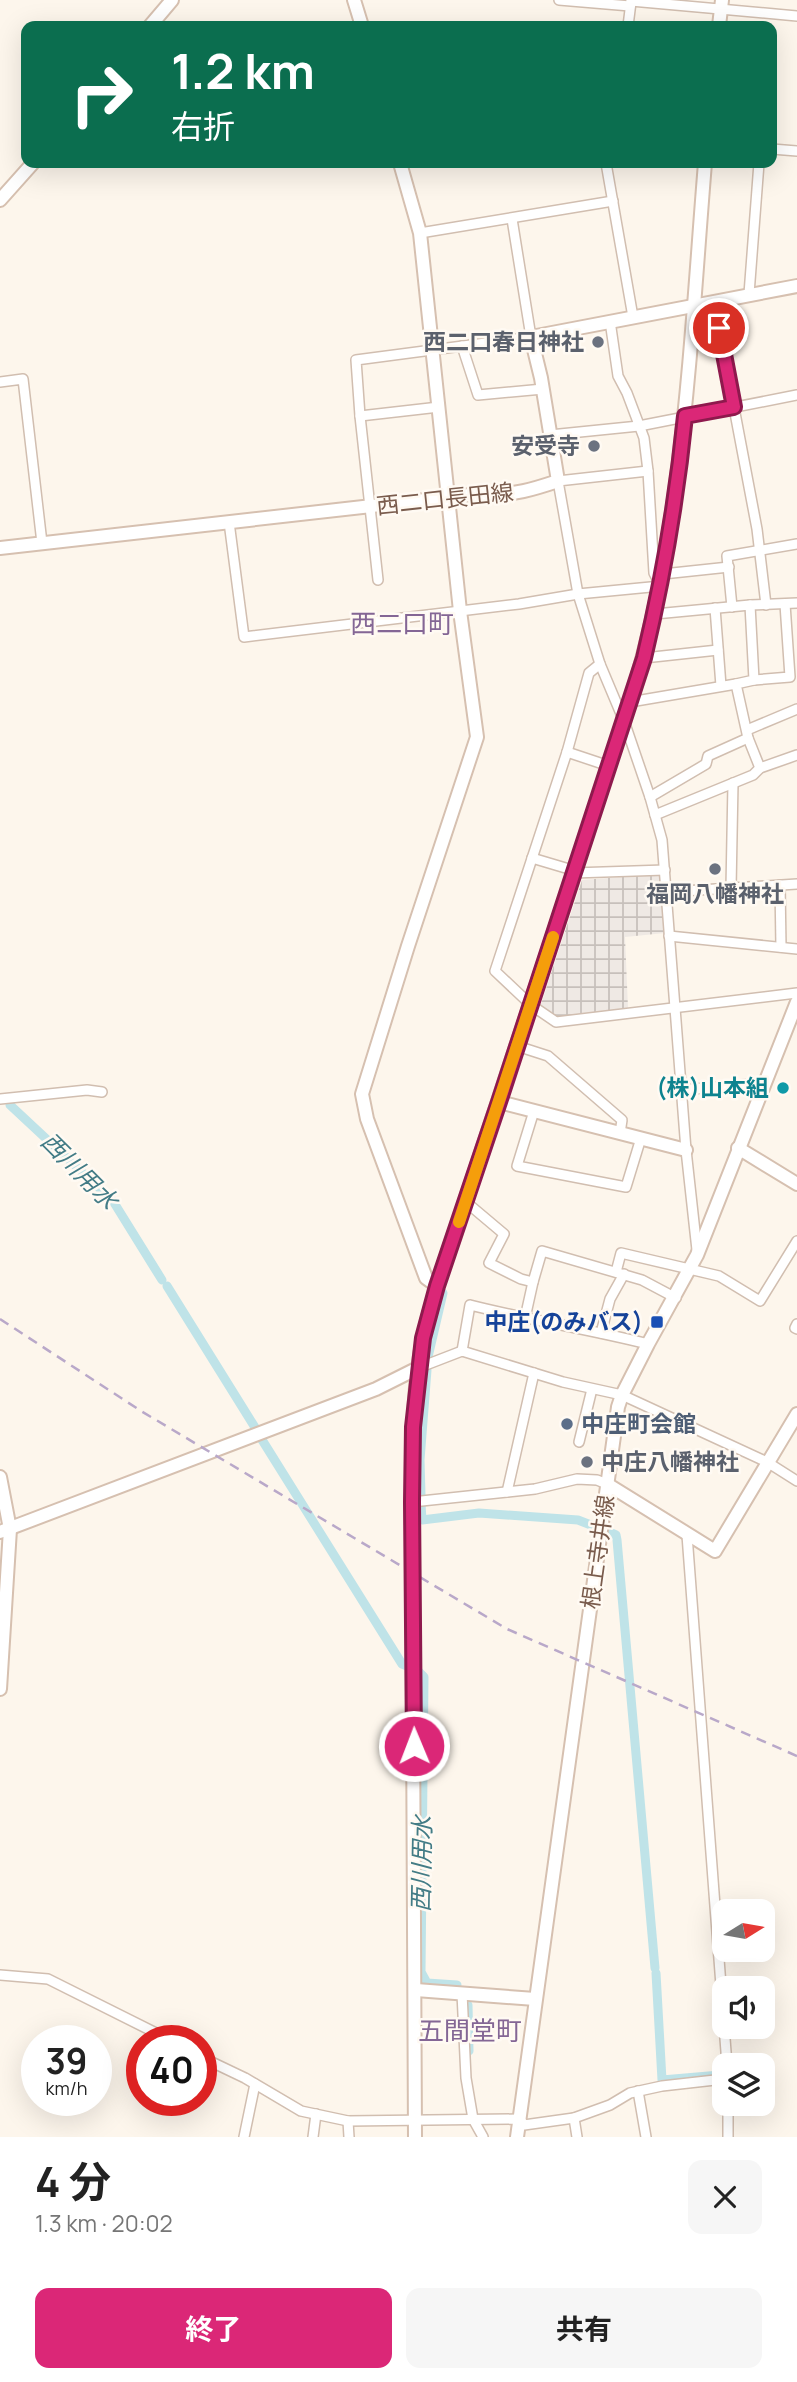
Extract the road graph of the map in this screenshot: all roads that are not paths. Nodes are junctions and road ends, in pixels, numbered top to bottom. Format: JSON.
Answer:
{"nodes":[{"id":1,"x":172,"y":0,"type":"edge"},
{"id":2,"x":354,"y":0,"type":"edge"},
{"id":3,"x":559,"y":0,"type":"edge"},
{"id":4,"x":631,"y":2,"type":"edge"},
{"id":5,"x":721,"y":5,"type":"edge"},
{"id":6,"x":797,"y":16,"type":"edge"},
{"id":7,"x":154,"y":21,"type":"edge"},
{"id":8,"x":360,"y":21,"type":"edge"},
{"id":9,"x":629,"y":21,"type":"edge"},
{"id":10,"x":777,"y":149,"type":"edge"},
{"id":11,"x":797,"y":151,"type":"edge"},
{"id":12,"x":29,"y":168,"type":"edge"},
{"id":13,"x":401,"y":168,"type":"edge"},
{"id":14,"x":607,"y":168,"type":"edge"},
{"id":15,"x":705,"y":168,"type":"edge"},
{"id":16,"x":759,"y":168,"type":"edge"},
{"id":17,"x":0,"y":200,"type":"edge"},
{"id":18,"x":613,"y":201,"type":"junction"},
{"id":19,"x":512,"y":219,"type":"junction"},
{"id":20,"x":420,"y":233,"type":"junction"},
{"id":21,"x":797,"y":286,"type":"edge"},
{"id":22,"x":749,"y":294,"type":"junction"},
{"id":23,"x":714,"y":302,"type":"junction"},
{"id":24,"x":693,"y":305,"type":"junction"},
{"id":25,"x":633,"y":317,"type":"junction"},
{"id":26,"x":610,"y":321,"type":"junction"},
{"id":27,"x":531,"y":337,"type":"junction"},
{"id":28,"x":462,"y":346,"type":"junction"},
{"id":29,"x":433,"y":350,"type":"junction"},
{"id":30,"x":0,"y":382,"type":"edge"},
{"id":31,"x":542,"y":389,"type":"junction"},
{"id":32,"x":797,"y":395,"type":"edge"},
{"id":33,"x":439,"y":407,"type":"junction"},
{"id":34,"x":734,"y":407,"type":"junction"},
{"id":35,"x":360,"y":416,"type":"junction"},
{"id":36,"x":685,"y":416,"type":"junction"},
{"id":37,"x":639,"y":426,"type":"junction"},
{"id":38,"x":550,"y":435,"type":"junction"},
{"id":39,"x":648,"y":471,"type":"junction"},
{"id":40,"x":558,"y":481,"type":"junction"},
{"id":41,"x":448,"y":498,"type":"junction"},
{"id":42,"x":370,"y":506,"type":"junction"},
{"id":43,"x":229,"y":522,"type":"junction"},
{"id":44,"x":43,"y":543,"type":"junction"},
{"id":45,"x":797,"y":545,"type":"edge"},
{"id":46,"x":0,"y":548,"type":"edge"},
{"id":47,"x":760,"y":551,"type":"junction"},
{"id":48,"x":729,"y":567,"type":"junction"},
{"id":49,"x":378,"y":580,"type":"dead end"},
{"id":50,"x":662,"y":580,"type":"junction"},
{"id":51,"x":578,"y":594,"type":"junction"},
{"id":52,"x":797,"y":603,"type":"edge"},
{"id":53,"x":785,"y":604,"type":"junction"},
{"id":54,"x":750,"y":605,"type":"junction"},
{"id":55,"x":766,"y":606,"type":"junction"},
{"id":56,"x":732,"y":607,"type":"junction"},
{"id":57,"x":715,"y":608,"type":"junction"},
{"id":58,"x":460,"y":611,"type":"junction"},
{"id":59,"x":654,"y":614,"type":"junction"},
{"id":60,"x":718,"y":650,"type":"junction"},
{"id":61,"x":644,"y":658,"type":"junction"},
{"id":62,"x":600,"y":664,"type":"junction"},
{"id":63,"x":754,"y":680,"type":"junction"},
{"id":64,"x":736,"y":684,"type":"junction"},
{"id":65,"x":721,"y":686,"type":"junction"},
{"id":66,"x":630,"y":702,"type":"junction"},
{"id":67,"x":797,"y":709,"type":"edge"},
{"id":68,"x":624,"y":721,"type":"junction"},
{"id":69,"x":748,"y":734,"type":"junction"},
{"id":70,"x":566,"y":752,"type":"junction"},
{"id":71,"x":797,"y":755,"type":"edge"},
{"id":72,"x":609,"y":766,"type":"junction"},
{"id":73,"x":760,"y":768,"type":"junction"},
{"id":74,"x":733,"y":783,"type":"junction"},
{"id":75,"x":650,"y":797,"type":"junction"},
{"id":76,"x":655,"y":815,"type":"junction"},
{"id":77,"x":532,"y":858,"type":"junction"},
{"id":78,"x":664,"y":870,"type":"junction"},
{"id":79,"x":573,"y":873,"type":"junction"},
{"id":80,"x":797,"y":884,"type":"edge"},
{"id":81,"x":780,"y":885,"type":"junction"},
{"id":82,"x":732,"y":888,"type":"junction"},
{"id":83,"x":667,"y":892,"type":"junction"},
{"id":84,"x":669,"y":936,"type":"junction"},
{"id":85,"x":781,"y":947,"type":"junction"},
{"id":86,"x":797,"y":949,"type":"edge"},
{"id":87,"x":797,"y":993,"type":"edge"},
{"id":88,"x":797,"y":1002,"type":"edge"},
{"id":89,"x":531,"y":1005,"type":"junction"},
{"id":90,"x":674,"y":1007,"type":"junction"},
{"id":91,"x":517,"y":1046,"type":"junction"},
{"id":92,"x":764,"y":1083,"type":"junction"},
{"id":93,"x":681,"y":1090,"type":"junction"},
{"id":94,"x":102,"y":1092,"type":"dead end"},
{"id":95,"x":0,"y":1099,"type":"edge"},
{"id":96,"x":499,"y":1102,"type":"junction"},
{"id":97,"x":534,"y":1111,"type":"junction"},
{"id":98,"x":620,"y":1133,"type":"junction"},
{"id":99,"x":641,"y":1138,"type":"junction"},
{"id":100,"x":738,"y":1148,"type":"junction"},
{"id":101,"x":686,"y":1150,"type":"junction"},
{"id":102,"x":797,"y":1184,"type":"edge"},
{"id":103,"x":466,"y":1202,"type":"junction"},
{"id":104,"x":797,"y":1241,"type":"edge"},
{"id":105,"x":698,"y":1255,"type":"junction"},
{"id":106,"x":691,"y":1270,"type":"junction"},
{"id":107,"x":620,"y":1273,"type":"junction"},
{"id":108,"x":533,"y":1282,"type":"junction"},
{"id":109,"x":437,"y":1286,"type":"junction"},
{"id":110,"x":676,"y":1298,"type":"junction"},
{"id":111,"x":525,"y":1318,"type":"junction"},
{"id":112,"x":601,"y":1333,"type":"junction"},
{"id":113,"x":648,"y":1345,"type":"junction"},
{"id":114,"x":462,"y":1351,"type":"junction"},
{"id":115,"x":418,"y":1368,"type":"junction"},
{"id":116,"x":534,"y":1373,"type":"junction"},
{"id":117,"x":592,"y":1389,"type":"junction"},
{"id":118,"x":622,"y":1395,"type":"junction"},
{"id":119,"x":797,"y":1414,"type":"edge"},
{"id":120,"x":579,"y":1442,"type":"dead end"},
{"id":121,"x":767,"y":1462,"type":"junction"},
{"id":122,"x":0,"y":1476,"type":"edge"},
{"id":123,"x":797,"y":1481,"type":"edge"},
{"id":124,"x":607,"y":1485,"type":"junction"},
{"id":125,"x":507,"y":1492,"type":"junction"},
{"id":126,"x":412,"y":1502,"type":"junction"},
{"id":127,"x":5,"y":1531,"type":"edge"},
{"id":128,"x":687,"y":1535,"type":"junction"},
{"id":129,"x":0,"y":1689,"type":"edge"},
{"id":130,"x":0,"y":1975,"type":"edge"},
{"id":131,"x":416,"y":1990,"type":"junction"},
{"id":132,"x":462,"y":1993,"type":"junction"},
{"id":133,"x":536,"y":1999,"type":"junction"},
{"id":134,"x":140,"y":2025,"type":"edge"},
{"id":135,"x":726,"y":2053,"type":"edge"},
{"id":136,"x":217,"y":2065,"type":"edge"},
{"id":137,"x":712,"y":2080,"type":"edge"},
{"id":138,"x":255,"y":2084,"type":"junction"},
{"id":139,"x":638,"y":2091,"type":"junction"},
{"id":140,"x":316,"y":2114,"type":"junction"},
{"id":141,"x":728,"y":2116,"type":"edge"},
{"id":142,"x":574,"y":2118,"type":"junction"},
{"id":143,"x":473,"y":2119,"type":"junction"},
{"id":144,"x":520,"y":2119,"type":"junction"},
{"id":145,"x":415,"y":2120,"type":"junction"},
{"id":146,"x":348,"y":2121,"type":"junction"},
{"id":147,"x":244,"y":2137,"type":"edge"},
{"id":148,"x":313,"y":2137,"type":"edge"},
{"id":149,"x":349,"y":2137,"type":"edge"},
{"id":150,"x":415,"y":2137,"type":"edge"},
{"id":151,"x":483,"y":2137,"type":"edge"},
{"id":152,"x":517,"y":2137,"type":"edge"},
{"id":153,"x":577,"y":2137,"type":"edge"},
{"id":154,"x":646,"y":2137,"type":"edge"},
{"id":155,"x":728,"y":2137,"type":"edge"}],
"edges":[{"from":1,"to":7,"type":"street"},
{"from":2,"to":8,"type":"street"},
{"from":3,"to":4,"type":"street"},
{"from":4,"to":5,"type":"street"},
{"from":4,"to":9,"type":"street"},
{"from":5,"to":6,"type":"street"},
{"from":10,"to":11,"type":"street"},
{"from":12,"to":17,"type":"street"},
{"from":13,"to":20,"type":"street"},
{"from":14,"to":18,"type":"street"},
{"from":15,"to":24,"type":"street"},
{"from":16,"to":22,"type":"street"},
{"from":18,"to":19,"type":"street"},
{"from":18,"to":25,"type":"street"},
{"from":19,"to":20,"type":"street"},
{"from":19,"to":27,"type":"street"},
{"from":20,"to":29,"type":"street"},
{"from":21,"to":22,"type":"street"},
{"from":22,"to":23,"type":"street"},
{"from":23,"to":24,"type":"street"},
{"from":23,"to":34,"type":"street"},
{"from":24,"to":25,"type":"street"},
{"from":24,"to":36,"type":"street"},
{"from":25,"to":26,"type":"street"},
{"from":26,"to":27,"type":"street"},
{"from":26,"to":37,"type":"street"},
{"from":27,"to":28,"type":"street"},
{"from":27,"to":31,"type":"street"},
{"from":28,"to":29,"type":"street"},
{"from":28,"to":31,"type":"street"},
{"from":29,"to":33,"type":"street"},
{"from":29,"to":35,"type":"street"},
{"from":30,"to":44,"type":"street"},
{"from":31,"to":38,"type":"street"},
{"from":32,"to":34,"type":"street"},
{"from":33,"to":35,"type":"street"},
{"from":33,"to":41,"type":"street"},
{"from":34,"to":36,"type":"street"},
{"from":34,"to":47,"type":"street"},
{"from":35,"to":42,"type":"street"},
{"from":36,"to":37,"type":"street"},
{"from":36,"to":50,"type":"street"},
{"from":37,"to":38,"type":"street"},
{"from":37,"to":39,"type":"street"},
{"from":38,"to":40,"type":"street"},
{"from":39,"to":40,"type":"street"},
{"from":39,"to":50,"type":"street"},
{"from":40,"to":41,"type":"street","name":"西二口長田線"},
{"from":40,"to":51,"type":"street"},
{"from":41,"to":42,"type":"street","name":"西二口長田線"},
{"from":41,"to":58,"type":"street"},
{"from":42,"to":43,"type":"street","name":"西二口長田線"},
{"from":42,"to":49,"type":"street"},
{"from":43,"to":44,"type":"street","name":"西二口長田線"},
{"from":43,"to":58,"type":"street"},
{"from":44,"to":46,"type":"street","name":"西二口長田線"},
{"from":45,"to":47,"type":"street"},
{"from":47,"to":48,"type":"street"},
{"from":47,"to":55,"type":"street"},
{"from":48,"to":50,"type":"street"},
{"from":48,"to":56,"type":"street"},
{"from":50,"to":51,"type":"street"},
{"from":50,"to":59,"type":"street"},
{"from":51,"to":58,"type":"street"},
{"from":51,"to":62,"type":"street"},
{"from":52,"to":53,"type":"street"},
{"from":53,"to":55,"type":"street"},
{"from":53,"to":63,"type":"street"},
{"from":54,"to":55,"type":"street"},
{"from":54,"to":56,"type":"street"},
{"from":54,"to":63,"type":"street"},
{"from":56,"to":57,"type":"street"},
{"from":57,"to":59,"type":"street"},
{"from":57,"to":60,"type":"street"},
{"from":58,"to":109,"type":"street"},
{"from":59,"to":61,"type":"street"},
{"from":60,"to":61,"type":"street"},
{"from":60,"to":65,"type":"street"},
{"from":61,"to":66,"type":"street"},
{"from":62,"to":68,"type":"street"},
{"from":62,"to":70,"type":"street"},
{"from":63,"to":64,"type":"street"},
{"from":64,"to":65,"type":"street"},
{"from":64,"to":69,"type":"street"},
{"from":65,"to":66,"type":"street"},
{"from":66,"to":68,"type":"street"},
{"from":67,"to":69,"type":"street"},
{"from":68,"to":72,"type":"street"},
{"from":68,"to":75,"type":"street"},
{"from":69,"to":73,"type":"street"},
{"from":69,"to":75,"type":"street"},
{"from":70,"to":72,"type":"street"},
{"from":70,"to":77,"type":"street"},
{"from":71,"to":73,"type":"street"},
{"from":72,"to":79,"type":"street"},
{"from":73,"to":74,"type":"street"},
{"from":74,"to":76,"type":"street"},
{"from":74,"to":82,"type":"street"},
{"from":75,"to":76,"type":"street"},
{"from":76,"to":78,"type":"street"},
{"from":77,"to":79,"type":"street"},
{"from":77,"to":89,"type":"street"},
{"from":78,"to":79,"type":"street"},
{"from":78,"to":83,"type":"street"},
{"from":79,"to":89,"type":"street"},
{"from":80,"to":81,"type":"street"},
{"from":81,"to":82,"type":"street"},
{"from":81,"to":85,"type":"street"},
{"from":82,"to":83,"type":"street"},
{"from":83,"to":84,"type":"street"},
{"from":84,"to":85,"type":"street"},
{"from":84,"to":90,"type":"street"},
{"from":85,"to":86,"type":"street"},
{"from":87,"to":90,"type":"street"},
{"from":88,"to":92,"type":"street","name":"根上寺井線"},
{"from":89,"to":90,"type":"street"},
{"from":89,"to":91,"type":"street"},
{"from":90,"to":93,"type":"street"},
{"from":91,"to":96,"type":"street"},
{"from":91,"to":98,"type":"street"},
{"from":92,"to":93,"type":"street"},
{"from":92,"to":100,"type":"street","name":"根上寺井線"},
{"from":93,"to":101,"type":"street"},
{"from":94,"to":95,"type":"street"},
{"from":96,"to":97,"type":"street"},
{"from":96,"to":103,"type":"street"},
{"from":97,"to":98,"type":"street"},
{"from":97,"to":99,"type":"street"},
{"from":98,"to":99,"type":"street"},
{"from":99,"to":101,"type":"street"},
{"from":100,"to":102,"type":"street"},
{"from":100,"to":105,"type":"street","name":"根上寺井線"},
{"from":101,"to":105,"type":"street"},
{"from":103,"to":108,"type":"street"},
{"from":103,"to":109,"type":"street"},
{"from":104,"to":106,"type":"street"},
{"from":105,"to":106,"type":"street","name":"根上寺井線"},
{"from":106,"to":107,"type":"street"},
{"from":106,"to":110,"type":"street","name":"根上寺井線"},
{"from":107,"to":108,"type":"street"},
{"from":107,"to":110,"type":"street"},
{"from":107,"to":112,"type":"street"},
{"from":108,"to":111,"type":"street"},
{"from":109,"to":115,"type":"street"},
{"from":110,"to":113,"type":"street","name":"根上寺井線"},
{"from":111,"to":112,"type":"street"},
{"from":111,"to":114,"type":"street"},
{"from":112,"to":113,"type":"street"},
{"from":113,"to":118,"type":"street","name":"根上寺井線"},
{"from":114,"to":115,"type":"street"},
{"from":114,"to":116,"type":"street"},
{"from":115,"to":126,"type":"street"},
{"from":115,"to":127,"type":"street"},
{"from":116,"to":117,"type":"street"},
{"from":116,"to":125,"type":"street"},
{"from":117,"to":118,"type":"street"},
{"from":117,"to":120,"type":"street"},
{"from":118,"to":121,"type":"street"},
{"from":118,"to":124,"type":"street","name":"根上寺井線"},
{"from":119,"to":121,"type":"street"},
{"from":121,"to":123,"type":"street"},
{"from":121,"to":128,"type":"street"},
{"from":122,"to":127,"type":"street"},
{"from":124,"to":125,"type":"street"},
{"from":124,"to":128,"type":"street"},
{"from":124,"to":133,"type":"street","name":"根上寺井線"},
{"from":125,"to":126,"type":"street"},
{"from":126,"to":131,"type":"street"},
{"from":127,"to":129,"type":"street"},
{"from":128,"to":135,"type":"street"},
{"from":130,"to":134,"type":"street"},
{"from":131,"to":132,"type":"street"},
{"from":131,"to":145,"type":"street"},
{"from":132,"to":133,"type":"street"},
{"from":132,"to":143,"type":"street"},
{"from":133,"to":144,"type":"street","name":"根上寺井線"},
{"from":136,"to":138,"type":"street"},
{"from":137,"to":139,"type":"street"},
{"from":138,"to":140,"type":"street"},
{"from":138,"to":147,"type":"street"},
{"from":139,"to":142,"type":"street"},
{"from":139,"to":154,"type":"street"},
{"from":140,"to":146,"type":"street"},
{"from":140,"to":148,"type":"street"},
{"from":141,"to":155,"type":"street"},
{"from":142,"to":144,"type":"street"},
{"from":142,"to":153,"type":"street"},
{"from":143,"to":144,"type":"street"},
{"from":143,"to":145,"type":"street"},
{"from":143,"to":151,"type":"street"},
{"from":144,"to":152,"type":"street","name":"根上寺井線"},
{"from":145,"to":146,"type":"street"},
{"from":145,"to":150,"type":"street"},
{"from":146,"to":149,"type":"street"}]}
